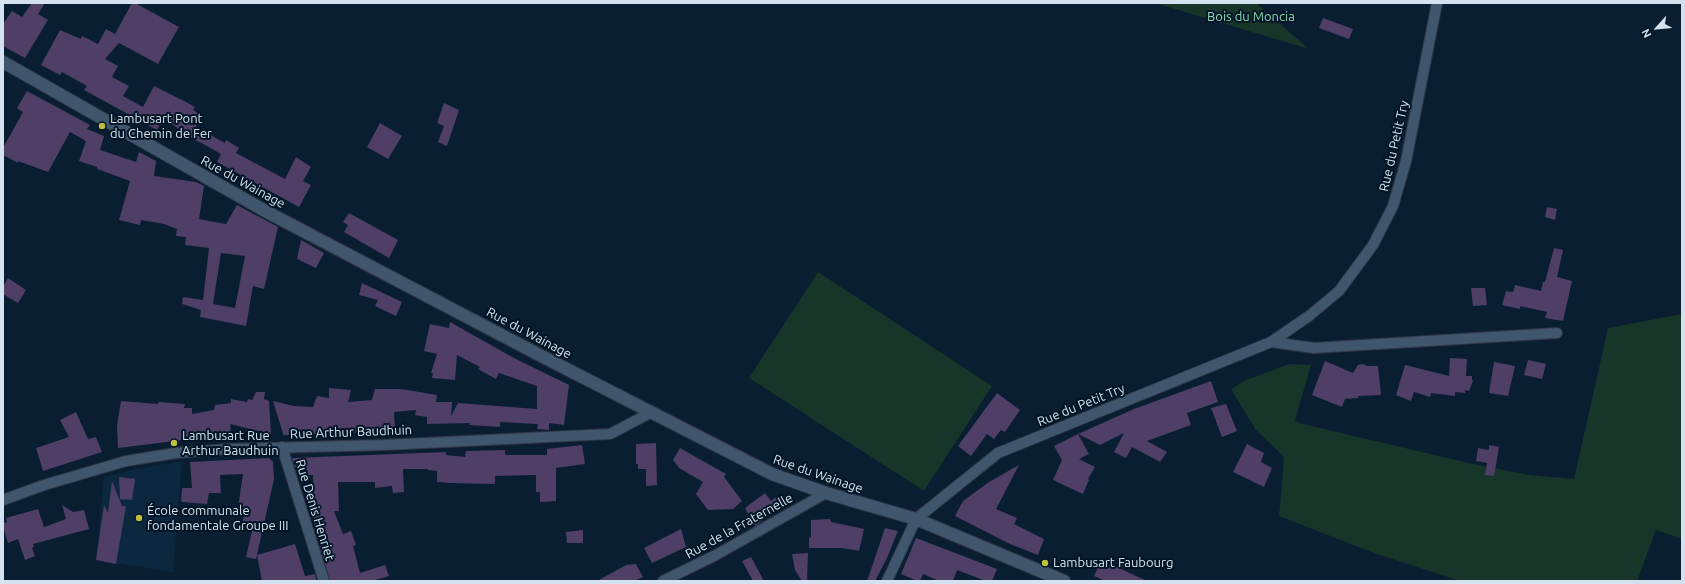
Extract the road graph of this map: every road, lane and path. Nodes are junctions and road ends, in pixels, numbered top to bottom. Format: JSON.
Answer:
{"nodes":[{"id":1,"x":1437,"y":3,"type":"edge"},
{"id":2,"x":3,"y":62,"type":"edge"},
{"id":3,"x":1557,"y":333,"type":"dead end"},
{"id":4,"x":1271,"y":342,"type":"junction"},
{"id":5,"x":652,"y":412,"type":"junction"},
{"id":6,"x":282,"y":447,"type":"junction"},
{"id":7,"x":826,"y":493,"type":"junction"},
{"id":8,"x":3,"y":500,"type":"edge"},
{"id":9,"x":916,"y":520,"type":"junction"},
{"id":10,"x":324,"y":581,"type":"edge"},
{"id":11,"x":663,"y":581,"type":"edge"},
{"id":12,"x":886,"y":581,"type":"edge"},
{"id":13,"x":1064,"y":581,"type":"edge"}],
"edges":[{"from":1,"to":4,"type":"street","name":"Rue du Petit Try"},
{"from":2,"to":5,"type":"main road","name":"Rue du Wainage"},
{"from":3,"to":4,"type":"street"},
{"from":4,"to":9,"type":"street","name":"Rue du Petit Try"},
{"from":5,"to":6,"type":"street","name":"Rue Arthur Baudhuin"},
{"from":5,"to":7,"type":"main road","name":"Rue du Wainage"},
{"from":6,"to":8,"type":"street","name":"Rue Arthur Baudhuin"},
{"from":6,"to":10,"type":"street","name":"Rue Denis Henriet"},
{"from":7,"to":9,"type":"main road","name":"Rue du Wainage"},
{"from":7,"to":11,"type":"street","name":"Rue de la Fraternelle"},
{"from":9,"to":12,"type":"street"},
{"from":9,"to":13,"type":"main road","name":"Rue du Wainage"}]}
